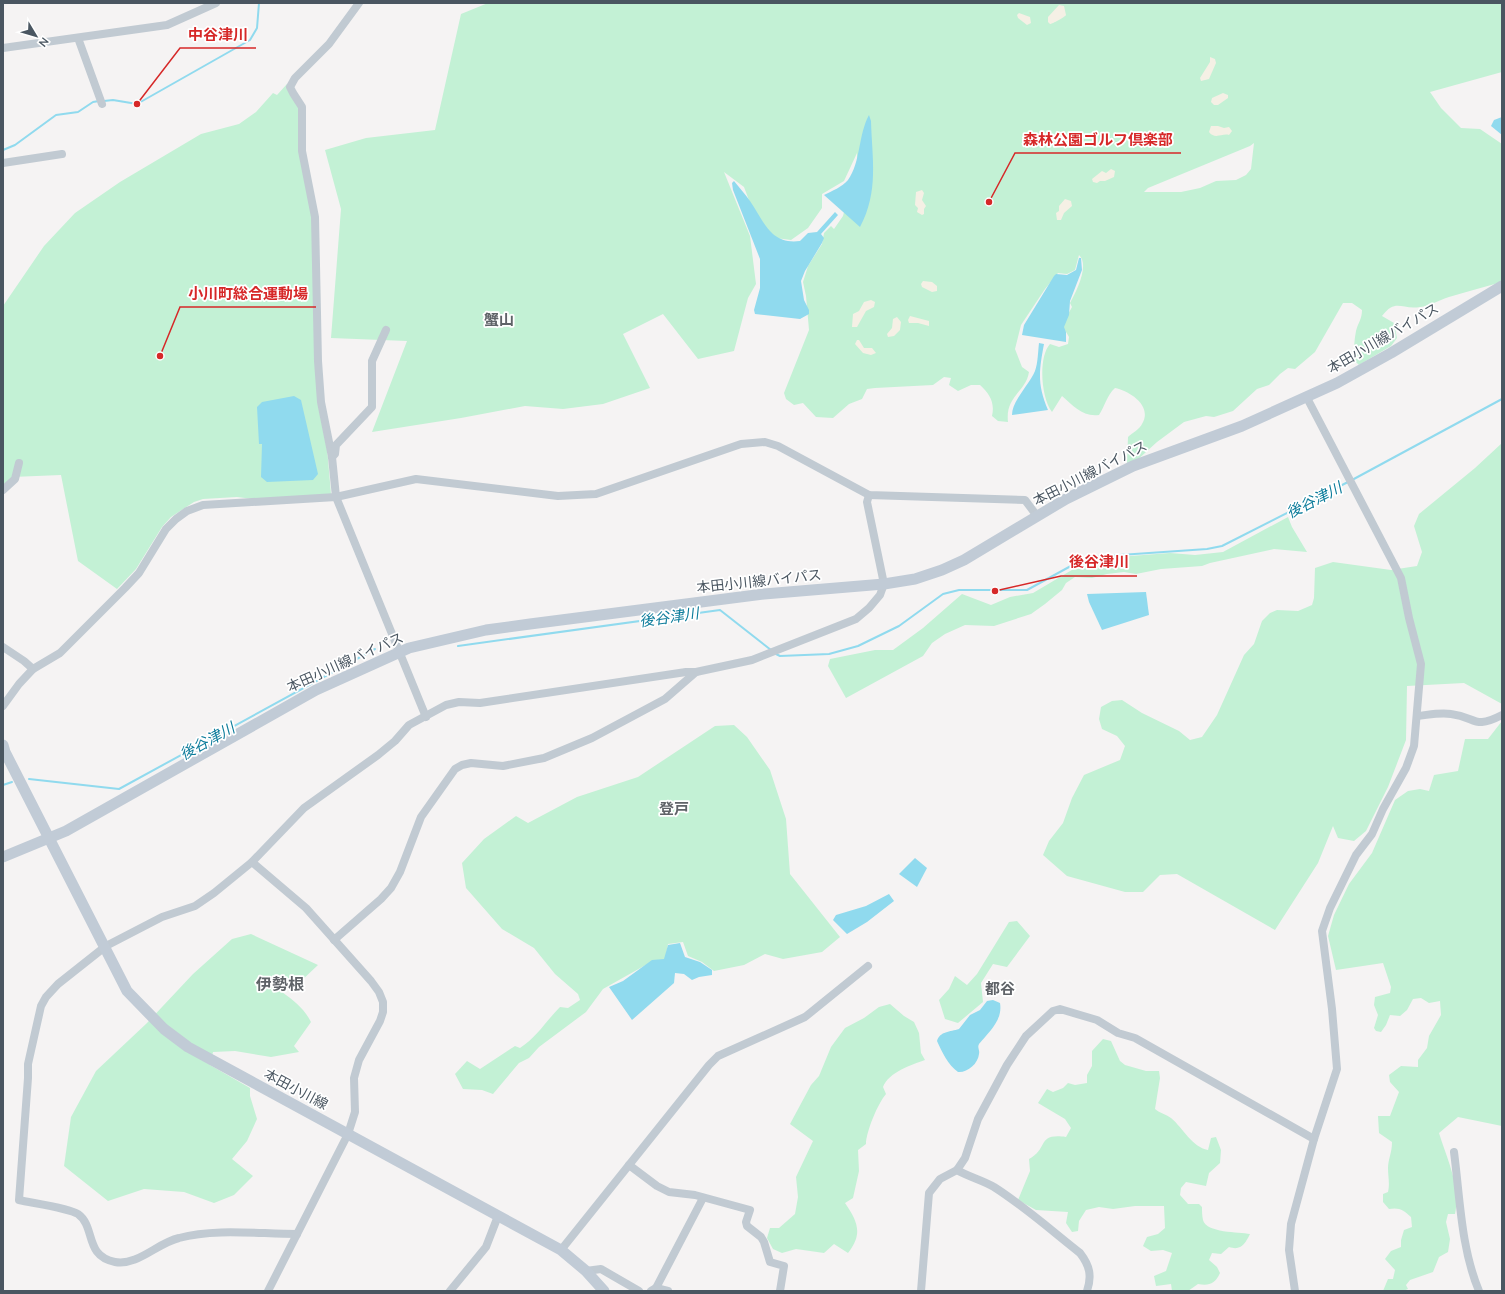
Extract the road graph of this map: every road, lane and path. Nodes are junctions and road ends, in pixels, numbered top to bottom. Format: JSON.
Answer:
{"nodes":[{"id":1,"x":216,"y":3,"type":"edge"},
{"id":2,"x":359,"y":3,"type":"edge"},
{"id":3,"x":78,"y":38,"type":"junction"},
{"id":4,"x":3,"y":48,"type":"edge"},
{"id":5,"x":102,"y":104,"type":"dead end"},
{"id":6,"x":62,"y":154,"type":"dead end"},
{"id":7,"x":3,"y":164,"type":"edge"},
{"id":8,"x":1502,"y":286,"type":"edge"},
{"id":9,"x":386,"y":330,"type":"dead end"},
{"id":10,"x":1306,"y":396,"type":"junction"},
{"id":11,"x":332,"y":457,"type":"junction"},
{"id":12,"x":19,"y":463,"type":"dead end"},
{"id":13,"x":3,"y":490,"type":"edge"},
{"id":14,"x":868,"y":495,"type":"junction"},
{"id":15,"x":336,"y":497,"type":"junction"},
{"id":16,"x":1037,"y":516,"type":"junction"},
{"id":17,"x":884,"y":584,"type":"junction"},
{"id":18,"x":3,"y":647,"type":"edge"},
{"id":19,"x":399,"y":652,"type":"junction"},
{"id":20,"x":33,"y":669,"type":"junction"},
{"id":21,"x":696,"y":672,"type":"junction"},
{"id":22,"x":3,"y":706,"type":"edge"},
{"id":23,"x":1502,"y":715,"type":"edge"},
{"id":24,"x":1417,"y":716,"type":"junction"},
{"id":25,"x":426,"y":717,"type":"junction"},
{"id":26,"x":3,"y":745,"type":"edge"},
{"id":27,"x":50,"y":838,"type":"junction"},
{"id":28,"x":3,"y":857,"type":"edge"},
{"id":29,"x":252,"y":862,"type":"junction"},
{"id":30,"x":334,"y":940,"type":"junction"},
{"id":31,"x":106,"y":946,"type":"junction"},
{"id":32,"x":868,"y":966,"type":"dead end"},
{"id":33,"x":348,"y":1134,"type":"junction"},
{"id":34,"x":1314,"y":1139,"type":"junction"},
{"id":35,"x":1454,"y":1152,"type":"dead end"},
{"id":36,"x":629,"y":1165,"type":"junction"},
{"id":37,"x":957,"y":1170,"type":"junction"},
{"id":38,"x":703,"y":1198,"type":"junction"},
{"id":39,"x":498,"y":1216,"type":"junction"},
{"id":40,"x":297,"y":1234,"type":"junction"},
{"id":41,"x":561,"y":1250,"type":"junction"},
{"id":42,"x":586,"y":1271,"type":"junction"},
{"id":43,"x":654,"y":1290,"type":"edge"},
{"id":44,"x":268,"y":1291,"type":"edge"},
{"id":45,"x":450,"y":1291,"type":"edge"},
{"id":46,"x":604,"y":1291,"type":"edge"},
{"id":47,"x":639,"y":1291,"type":"edge"},
{"id":48,"x":668,"y":1291,"type":"edge"},
{"id":49,"x":780,"y":1291,"type":"edge"},
{"id":50,"x":921,"y":1291,"type":"edge"},
{"id":51,"x":1087,"y":1291,"type":"edge"},
{"id":52,"x":1295,"y":1291,"type":"edge"},
{"id":53,"x":1479,"y":1291,"type":"edge"}],
"edges":[{"from":1,"to":3,"type":"street"},
{"from":2,"to":11,"type":"street"},
{"from":3,"to":4,"type":"street"},
{"from":3,"to":5,"type":"street"},
{"from":6,"to":7,"type":"street"},
{"from":8,"to":10,"type":"street","name":"本田小川線バイパス"},
{"from":9,"to":11,"type":"street"},
{"from":10,"to":16,"type":"street","name":"本田小川線バイパス"},
{"from":10,"to":24,"type":"street"},
{"from":11,"to":15,"type":"street"},
{"from":12,"to":13,"type":"street"},
{"from":14,"to":15,"type":"street"},
{"from":14,"to":16,"type":"street"},
{"from":14,"to":17,"type":"street"},
{"from":15,"to":19,"type":"street"},
{"from":15,"to":20,"type":"street"},
{"from":16,"to":17,"type":"street","name":"本田小川線バイパス"},
{"from":17,"to":19,"type":"street","name":"本田小川線バイパス"},
{"from":17,"to":21,"type":"street"},
{"from":18,"to":20,"type":"street"},
{"from":19,"to":25,"type":"street"},
{"from":19,"to":27,"type":"street","name":"本田小川線バイパス"},
{"from":20,"to":22,"type":"street"},
{"from":21,"to":25,"type":"street"},
{"from":21,"to":30,"type":"street"},
{"from":23,"to":24,"type":"street"},
{"from":24,"to":34,"type":"street"},
{"from":25,"to":29,"type":"street"},
{"from":26,"to":27,"type":"street","name":"本田小川線"},
{"from":27,"to":28,"type":"street","name":"本田小川線バイパス"},
{"from":27,"to":31,"type":"street","name":"本田小川線"},
{"from":29,"to":30,"type":"street"},
{"from":29,"to":31,"type":"street"},
{"from":30,"to":33,"type":"street"},
{"from":31,"to":33,"type":"street","name":"本田小川線"},
{"from":31,"to":40,"type":"street"},
{"from":32,"to":36,"type":"street"},
{"from":33,"to":39,"type":"street","name":"本田小川線"},
{"from":33,"to":40,"type":"street"},
{"from":34,"to":37,"type":"street"},
{"from":34,"to":52,"type":"street"},
{"from":35,"to":53,"type":"street"},
{"from":36,"to":38,"type":"street"},
{"from":36,"to":41,"type":"street"},
{"from":37,"to":50,"type":"street"},
{"from":37,"to":51,"type":"street"},
{"from":38,"to":43,"type":"street"},
{"from":38,"to":49,"type":"street"},
{"from":39,"to":41,"type":"street","name":"本田小川線"},
{"from":39,"to":45,"type":"street"},
{"from":40,"to":44,"type":"street"},
{"from":41,"to":42,"type":"street","name":"本田小川線"},
{"from":42,"to":46,"type":"street","name":"本田小川線"},
{"from":42,"to":47,"type":"street"},
{"from":43,"to":48,"type":"street"}]}
